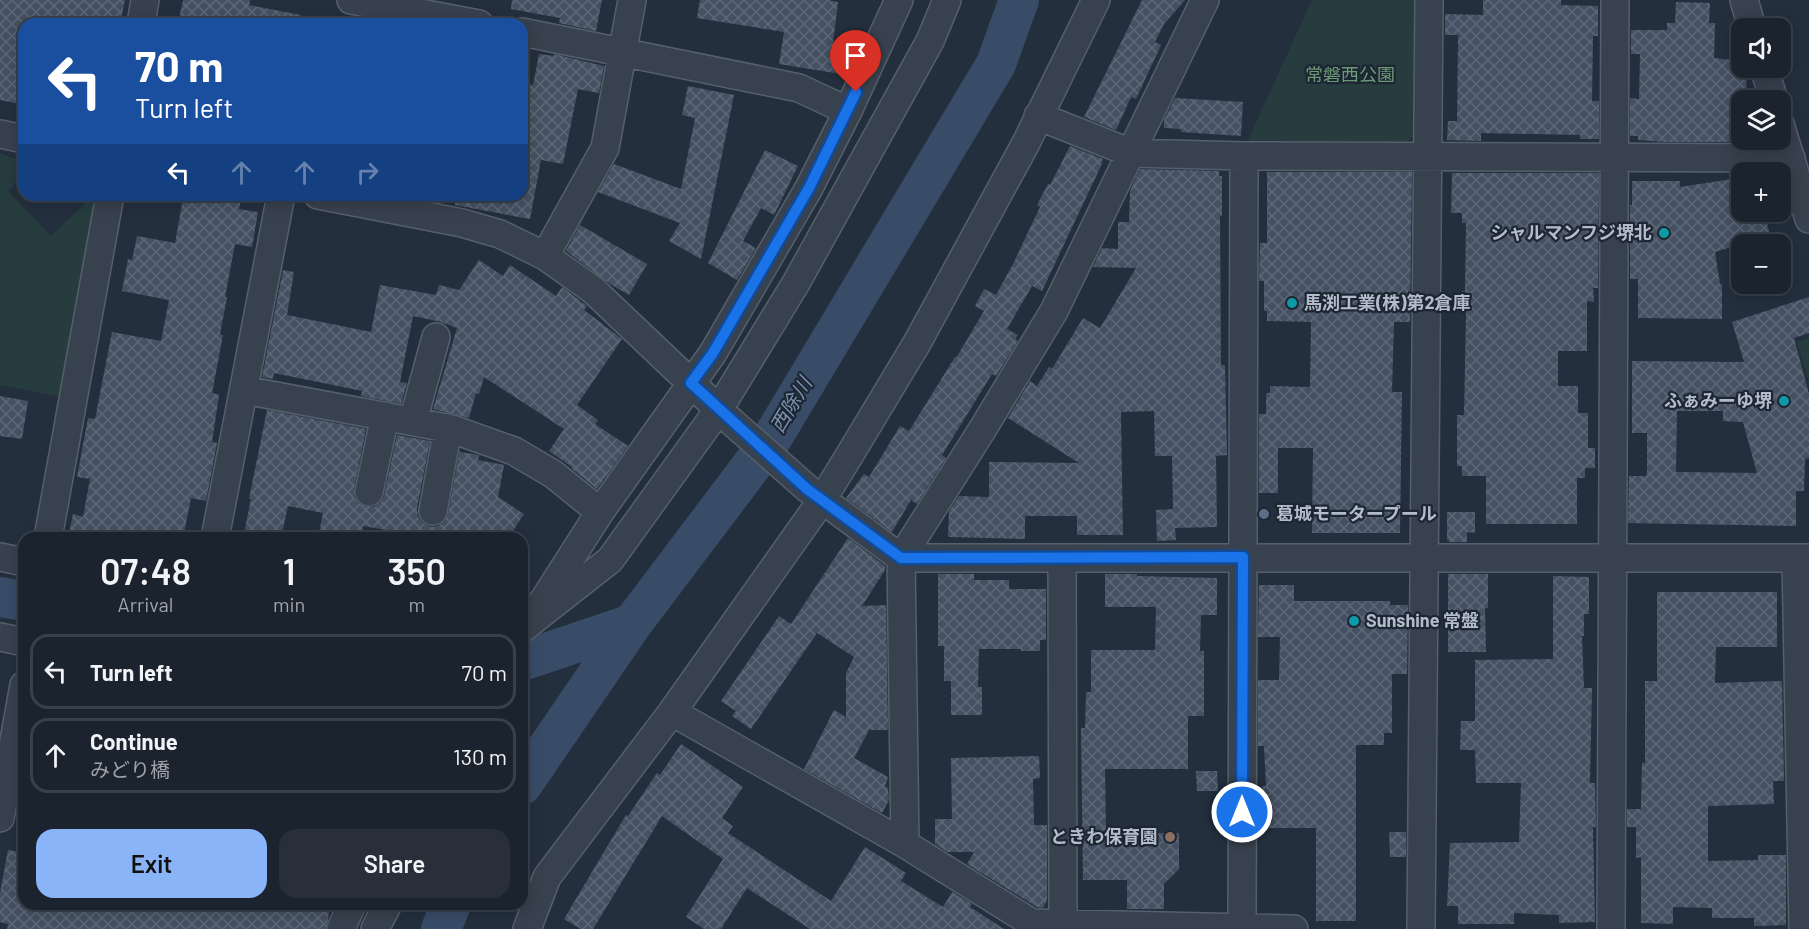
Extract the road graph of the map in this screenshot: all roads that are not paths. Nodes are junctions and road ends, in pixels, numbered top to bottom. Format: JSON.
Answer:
{"nodes":[{"id":1,"x":145,"y":0,"type":"edge"},
{"id":2,"x":351,"y":0,"type":"edge"},
{"id":3,"x":632,"y":0,"type":"edge"},
{"id":4,"x":899,"y":0,"type":"edge"},
{"id":5,"x":947,"y":0,"type":"edge"},
{"id":6,"x":1096,"y":0,"type":"edge"},
{"id":7,"x":1205,"y":0,"type":"edge"},
{"id":8,"x":1429,"y":0,"type":"edge"},
{"id":9,"x":1615,"y":0,"type":"edge"},
{"id":10,"x":1744,"y":0,"type":"edge"},
{"id":11,"x":474,"y":16,"type":"edge"},
{"id":12,"x":142,"y":18,"type":"edge"},
{"id":13,"x":1749,"y":18,"type":"edge"},
{"id":14,"x":528,"y":33,"type":"edge"},
{"id":15,"x":622,"y":51,"type":"junction"},
{"id":16,"x":848,"y":111,"type":"junction"},
{"id":17,"x":1038,"y":116,"type":"junction"},
{"id":18,"x":0,"y":134,"type":"edge"},
{"id":19,"x":18,"y":138,"type":"edge"},
{"id":20,"x":872,"y":147,"type":"junction"},
{"id":21,"x":1788,"y":150,"type":"edge"},
{"id":22,"x":1131,"y":153,"type":"junction"},
{"id":23,"x":1244,"y":156,"type":"junction"},
{"id":24,"x":1428,"y":156,"type":"junction"},
{"id":25,"x":1614,"y":158,"type":"junction"},
{"id":26,"x":1791,"y":158,"type":"junction"},
{"id":27,"x":109,"y":201,"type":"edge"},
{"id":28,"x":280,"y":201,"type":"edge"},
{"id":29,"x":349,"y":201,"type":"edge"},
{"id":30,"x":1809,"y":219,"type":"edge"},
{"id":31,"x":545,"y":256,"type":"junction"},
{"id":32,"x":436,"y":337,"type":"dead end"},
{"id":33,"x":713,"y":353,"type":"junction"},
{"id":34,"x":691,"y":383,"type":"junction"},
{"id":35,"x":244,"y":390,"type":"junction"},
{"id":36,"x":385,"y":416,"type":"junction"},
{"id":37,"x":726,"y":416,"type":"junction"},
{"id":38,"x":412,"y":421,"type":"junction"},
{"id":39,"x":448,"y":428,"type":"junction"},
{"id":40,"x":369,"y":492,"type":"dead end"},
{"id":41,"x":815,"y":495,"type":"junction"},
{"id":42,"x":433,"y":511,"type":"dead end"},
{"id":43,"x":600,"y":512,"type":"junction"},
{"id":44,"x":49,"y":532,"type":"edge"},
{"id":45,"x":216,"y":532,"type":"edge"},
{"id":46,"x":1243,"y":557,"type":"junction"},
{"id":47,"x":0,"y":558,"type":"edge"},
{"id":48,"x":901,"y":558,"type":"junction"},
{"id":49,"x":1062,"y":558,"type":"junction"},
{"id":50,"x":1423,"y":558,"type":"junction"},
{"id":51,"x":1612,"y":559,"type":"junction"},
{"id":52,"x":1802,"y":559,"type":"edge"},
{"id":53,"x":18,"y":561,"type":"edge"},
{"id":54,"x":528,"y":627,"type":"edge"},
{"id":55,"x":528,"y":631,"type":"edge"},
{"id":56,"x":0,"y":637,"type":"edge"},
{"id":57,"x":18,"y":641,"type":"edge"},
{"id":58,"x":672,"y":712,"type":"junction"},
{"id":59,"x":18,"y":726,"type":"edge"},
{"id":60,"x":7,"y":801,"type":"edge"},
{"id":61,"x":905,"y":844,"type":"junction"},
{"id":62,"x":349,"y":910,"type":"edge"},
{"id":63,"x":385,"y":910,"type":"edge"},
{"id":64,"x":1063,"y":923,"type":"junction"},
{"id":65,"x":1242,"y":928,"type":"edge"},
{"id":66,"x":341,"y":929,"type":"edge"},
{"id":67,"x":375,"y":929,"type":"edge"},
{"id":68,"x":527,"y":929,"type":"edge"},
{"id":69,"x":1294,"y":929,"type":"edge"},
{"id":70,"x":1421,"y":929,"type":"edge"},
{"id":71,"x":1611,"y":929,"type":"edge"},
{"id":72,"x":1803,"y":929,"type":"edge"}],
"edges":[{"from":1,"to":12,"type":"street"},
{"from":2,"to":11,"type":"street"},
{"from":3,"to":15,"type":"street"},
{"from":4,"to":16,"type":"street"},
{"from":5,"to":20,"type":"street"},
{"from":6,"to":17,"type":"street"},
{"from":7,"to":22,"type":"street"},
{"from":8,"to":24,"type":"street"},
{"from":9,"to":25,"type":"street"},
{"from":10,"to":13,"type":"street"},
{"from":14,"to":15,"type":"street"},
{"from":15,"to":16,"type":"street"},
{"from":15,"to":31,"type":"street"},
{"from":16,"to":33,"type":"street"},
{"from":17,"to":22,"type":"street"},
{"from":17,"to":41,"type":"street"},
{"from":18,"to":19,"type":"street"},
{"from":20,"to":33,"type":"street"},
{"from":20,"to":37,"type":"street"},
{"from":21,"to":26,"type":"street"},
{"from":22,"to":23,"type":"street"},
{"from":22,"to":48,"type":"street"},
{"from":23,"to":24,"type":"street"},
{"from":23,"to":46,"type":"street"},
{"from":24,"to":25,"type":"street"},
{"from":24,"to":50,"type":"street"},
{"from":25,"to":26,"type":"street"},
{"from":25,"to":51,"type":"street"},
{"from":26,"to":30,"type":"street"},
{"from":27,"to":44,"type":"street"},
{"from":28,"to":35,"type":"street"},
{"from":29,"to":31,"type":"street"},
{"from":31,"to":34,"type":"street"},
{"from":32,"to":38,"type":"street"},
{"from":33,"to":34,"type":"street"},
{"from":34,"to":37,"type":"street"},
{"from":34,"to":43,"type":"street"},
{"from":35,"to":36,"type":"street"},
{"from":35,"to":45,"type":"street"},
{"from":36,"to":38,"type":"street"},
{"from":36,"to":40,"type":"street"},
{"from":37,"to":41,"type":"street"},
{"from":37,"to":55,"type":"street"},
{"from":38,"to":39,"type":"street"},
{"from":39,"to":42,"type":"street"},
{"from":39,"to":43,"type":"street"},
{"from":41,"to":48,"type":"street"},
{"from":41,"to":58,"type":"street"},
{"from":43,"to":54,"type":"street"},
{"from":46,"to":49,"type":"street"},
{"from":46,"to":50,"type":"street"},
{"from":46,"to":65,"type":"street"},
{"from":47,"to":53,"type":"street"},
{"from":48,"to":49,"type":"street"},
{"from":48,"to":61,"type":"street"},
{"from":49,"to":64,"type":"street"},
{"from":50,"to":51,"type":"street"},
{"from":50,"to":70,"type":"street"},
{"from":51,"to":52,"type":"street"},
{"from":51,"to":71,"type":"street"},
{"from":52,"to":72,"type":"street"},
{"from":56,"to":57,"type":"street"},
{"from":58,"to":61,"type":"street"},
{"from":58,"to":68,"type":"street"},
{"from":59,"to":60,"type":"street"},
{"from":61,"to":64,"type":"street"},
{"from":62,"to":66,"type":"street"},
{"from":63,"to":67,"type":"street"},
{"from":64,"to":65,"type":"street"},
{"from":65,"to":69,"type":"street"}]}
